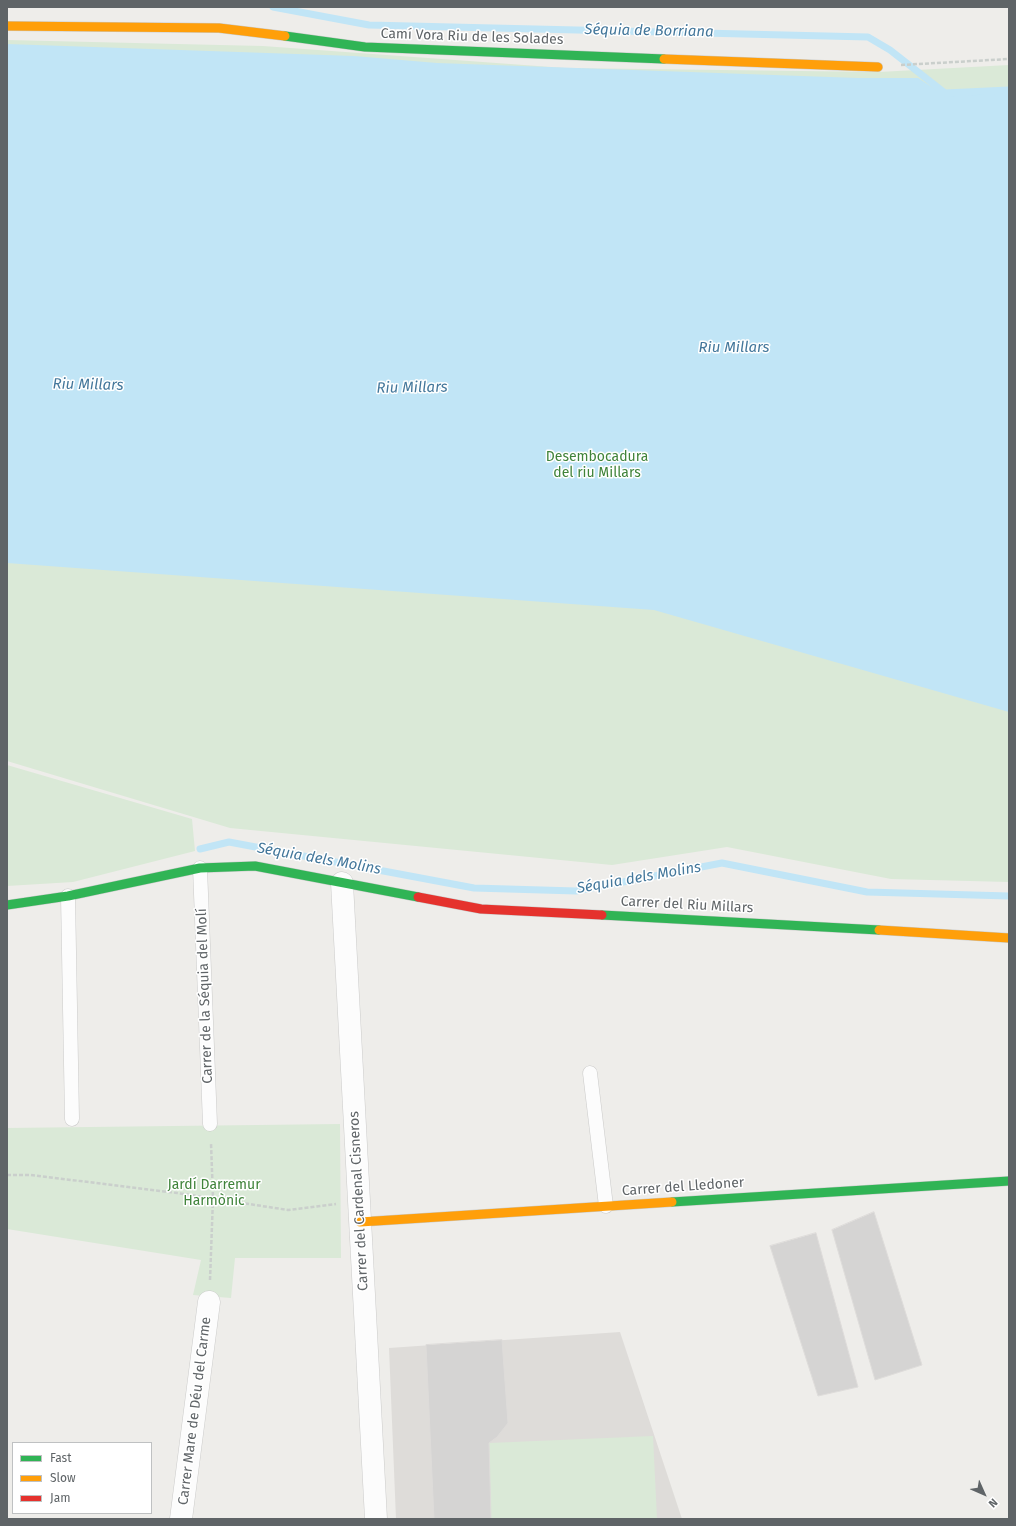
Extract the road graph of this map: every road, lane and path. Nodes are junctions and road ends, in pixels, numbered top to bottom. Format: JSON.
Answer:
{"nodes":[{"id":1,"x":7,"y":26,"type":"edge"},
{"id":2,"x":1009,"y":58,"type":"edge"},
{"id":3,"x":878,"y":67,"type":"joint"},
{"id":4,"x":200,"y":868,"type":"junction"},
{"id":5,"x":342,"y":883,"type":"junction"},
{"id":6,"x":68,"y":896,"type":"junction"},
{"id":7,"x":7,"y":905,"type":"edge"},
{"id":8,"x":1009,"y":938,"type":"edge"},
{"id":9,"x":590,"y":1073,"type":"dead end"},
{"id":10,"x":72,"y":1119,"type":"dead end"},
{"id":11,"x":210,"y":1124,"type":"joint"},
{"id":12,"x":7,"y":1175,"type":"edge"},
{"id":13,"x":1009,"y":1181,"type":"edge"},
{"id":14,"x":213,"y":1198,"type":"junction"},
{"id":15,"x":606,"y":1206,"type":"junction"},
{"id":16,"x":359,"y":1212,"type":"junction"},
{"id":17,"x":209,"y":1302,"type":"joint"},
{"id":18,"x":181,"y":1519,"type":"edge"},
{"id":19,"x":376,"y":1519,"type":"edge"}],
"edges":[{"from":1,"to":3,"type":"street","name":"Camí Vora Riu de les Solades"},
{"from":2,"to":3,"type":"path"},
{"from":4,"to":5,"type":"street"},
{"from":4,"to":6,"type":"street"},
{"from":4,"to":11,"type":"lane","name":"Carrer de la Séquia del Molí"},
{"from":5,"to":8,"type":"street","name":"Carrer del Riu Millars"},
{"from":5,"to":16,"type":"street","name":"Carrer del Cardenal Cisneros"},
{"from":6,"to":7,"type":"street"},
{"from":6,"to":10,"type":"lane"},
{"from":9,"to":15,"type":"lane"},
{"from":11,"to":14,"type":"path"},
{"from":12,"to":14,"type":"path"},
{"from":13,"to":15,"type":"street","name":"Carrer del Lledoner"},
{"from":14,"to":16,"type":"path"},
{"from":14,"to":17,"type":"path"},
{"from":15,"to":16,"type":"street","name":"Carrer del Lledoner"},
{"from":16,"to":19,"type":"street","name":"Carrer del Cardenal Cisneros"},
{"from":17,"to":18,"type":"street","name":"Carrer Mare de Déu del Carme"}]}
